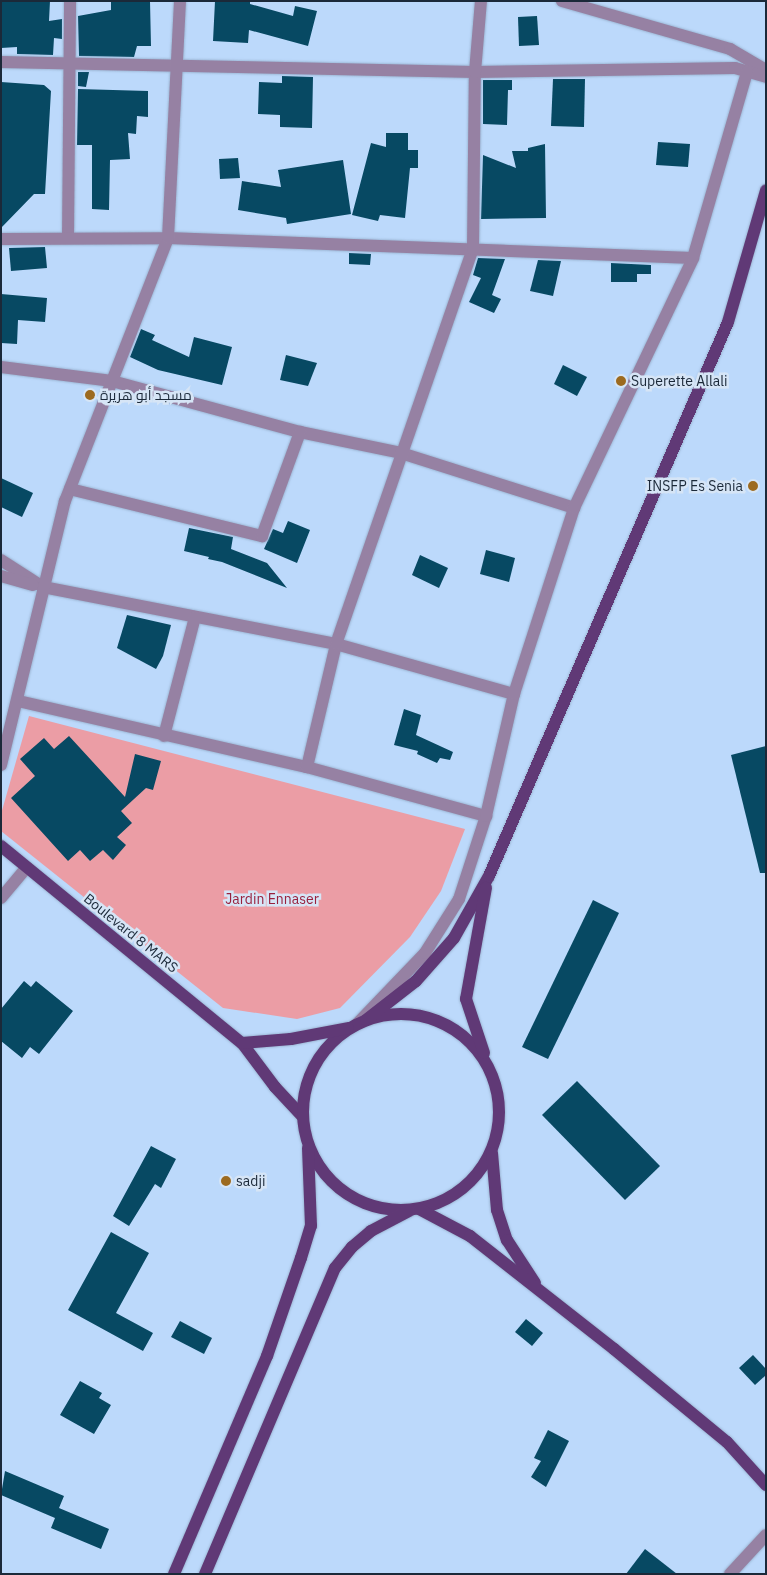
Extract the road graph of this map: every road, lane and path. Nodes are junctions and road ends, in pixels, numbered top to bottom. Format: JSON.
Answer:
{"nodes":[{"id":1,"x":70,"y":1,"type":"edge"},
{"id":2,"x":180,"y":1,"type":"edge"},
{"id":3,"x":481,"y":1,"type":"edge"},
{"id":4,"x":562,"y":1,"type":"edge"},
{"id":5,"x":1,"y":62,"type":"edge"},
{"id":6,"x":69,"y":64,"type":"junction"},
{"id":7,"x":178,"y":67,"type":"junction"},
{"id":8,"x":766,"y":70,"type":"edge"},
{"id":9,"x":475,"y":72,"type":"junction"},
{"id":10,"x":747,"y":72,"type":"junction"},
{"id":11,"x":766,"y":77,"type":"edge"},
{"id":12,"x":766,"y":190,"type":"edge"},
{"id":13,"x":68,"y":238,"type":"junction"},
{"id":14,"x":168,"y":238,"type":"junction"},
{"id":15,"x":1,"y":239,"type":"edge"},
{"id":16,"x":473,"y":250,"type":"junction"},
{"id":17,"x":693,"y":258,"type":"junction"},
{"id":18,"x":1,"y":367,"type":"edge"},
{"id":19,"x":112,"y":381,"type":"junction"},
{"id":20,"x":300,"y":432,"type":"junction"},
{"id":21,"x":401,"y":453,"type":"junction"},
{"id":22,"x":70,"y":489,"type":"junction"},
{"id":23,"x":574,"y":508,"type":"junction"},
{"id":24,"x":1,"y":560,"type":"edge"},
{"id":25,"x":1,"y":576,"type":"edge"},
{"id":26,"x":43,"y":587,"type":"junction"},
{"id":27,"x":195,"y":617,"type":"junction"},
{"id":28,"x":336,"y":644,"type":"junction"},
{"id":29,"x":514,"y":694,"type":"junction"},
{"id":30,"x":18,"y":701,"type":"junction"},
{"id":31,"x":7,"y":719,"type":"edge"},
{"id":32,"x":164,"y":736,"type":"junction"},
{"id":33,"x":1,"y":766,"type":"edge"},
{"id":34,"x":307,"y":767,"type":"junction"},
{"id":35,"x":486,"y":816,"type":"junction"},
{"id":36,"x":1,"y":846,"type":"edge"},
{"id":37,"x":27,"y":867,"type":"junction"},
{"id":38,"x":489,"y":876,"type":"junction"},
{"id":39,"x":1,"y":898,"type":"edge"},
{"id":40,"x":358,"y":1024,"type":"junction"},
{"id":41,"x":242,"y":1043,"type":"junction"},
{"id":42,"x":488,"y":1065,"type":"junction"},
{"id":43,"x":303,"y":1117,"type":"junction"},
{"id":44,"x":308,"y":1143,"type":"junction"},
{"id":45,"x":492,"y":1153,"type":"junction"},
{"id":46,"x":414,"y":1210,"type":"junction"},
{"id":47,"x":541,"y":1291,"type":"junction"},
{"id":48,"x":766,"y":1486,"type":"edge"},
{"id":49,"x":766,"y":1535,"type":"edge"},
{"id":50,"x":174,"y":1574,"type":"edge"},
{"id":51,"x":205,"y":1574,"type":"edge"},
{"id":52,"x":730,"y":1574,"type":"edge"}],
"edges":[{"from":1,"to":6,"type":"street"},
{"from":2,"to":7,"type":"street"},
{"from":3,"to":9,"type":"street"},
{"from":4,"to":8,"type":"street"},
{"from":5,"to":6,"type":"street"},
{"from":6,"to":7,"type":"street"},
{"from":6,"to":13,"type":"street"},
{"from":7,"to":9,"type":"street"},
{"from":7,"to":14,"type":"street"},
{"from":9,"to":10,"type":"street"},
{"from":9,"to":16,"type":"street"},
{"from":10,"to":11,"type":"street"},
{"from":10,"to":17,"type":"street"},
{"from":12,"to":38,"type":"main road"},
{"from":13,"to":14,"type":"street"},
{"from":13,"to":15,"type":"street"},
{"from":14,"to":16,"type":"street"},
{"from":14,"to":19,"type":"street"},
{"from":16,"to":17,"type":"street"},
{"from":16,"to":21,"type":"street"},
{"from":17,"to":23,"type":"street"},
{"from":18,"to":19,"type":"street"},
{"from":19,"to":20,"type":"street"},
{"from":19,"to":22,"type":"street"},
{"from":20,"to":21,"type":"street"},
{"from":20,"to":22,"type":"street"},
{"from":21,"to":23,"type":"street"},
{"from":21,"to":28,"type":"street"},
{"from":22,"to":26,"type":"street"},
{"from":23,"to":29,"type":"street"},
{"from":24,"to":26,"type":"street"},
{"from":25,"to":26,"type":"street"},
{"from":26,"to":27,"type":"street"},
{"from":26,"to":30,"type":"street"},
{"from":27,"to":28,"type":"street"},
{"from":27,"to":32,"type":"street"},
{"from":28,"to":29,"type":"street"},
{"from":28,"to":34,"type":"street"},
{"from":29,"to":35,"type":"street"},
{"from":30,"to":31,"type":"street"},
{"from":30,"to":32,"type":"street"},
{"from":31,"to":33,"type":"street"},
{"from":32,"to":34,"type":"street"},
{"from":34,"to":35,"type":"street"},
{"from":35,"to":40,"type":"street"},
{"from":36,"to":37,"type":"main road","name":"Boulevard 8 MARS"},
{"from":37,"to":39,"type":"street"},
{"from":37,"to":41,"type":"main road","name":"Boulevard 8 MARS"},
{"from":38,"to":40,"type":"main road"},
{"from":38,"to":42,"type":"main road"},
{"from":40,"to":41,"type":"main road"},
{"from":40,"to":42,"type":"main road"},
{"from":40,"to":43,"type":"main road"},
{"from":41,"to":43,"type":"main road","name":"Boulevard 8 MARS"},
{"from":42,"to":45,"type":"main road"},
{"from":43,"to":44,"type":"main road"},
{"from":44,"to":46,"type":"main road"},
{"from":44,"to":50,"type":"main road"},
{"from":45,"to":46,"type":"main road"},
{"from":45,"to":47,"type":"main road"},
{"from":46,"to":47,"type":"main road"},
{"from":46,"to":51,"type":"main road"},
{"from":47,"to":48,"type":"main road"},
{"from":49,"to":52,"type":"street"}]}
